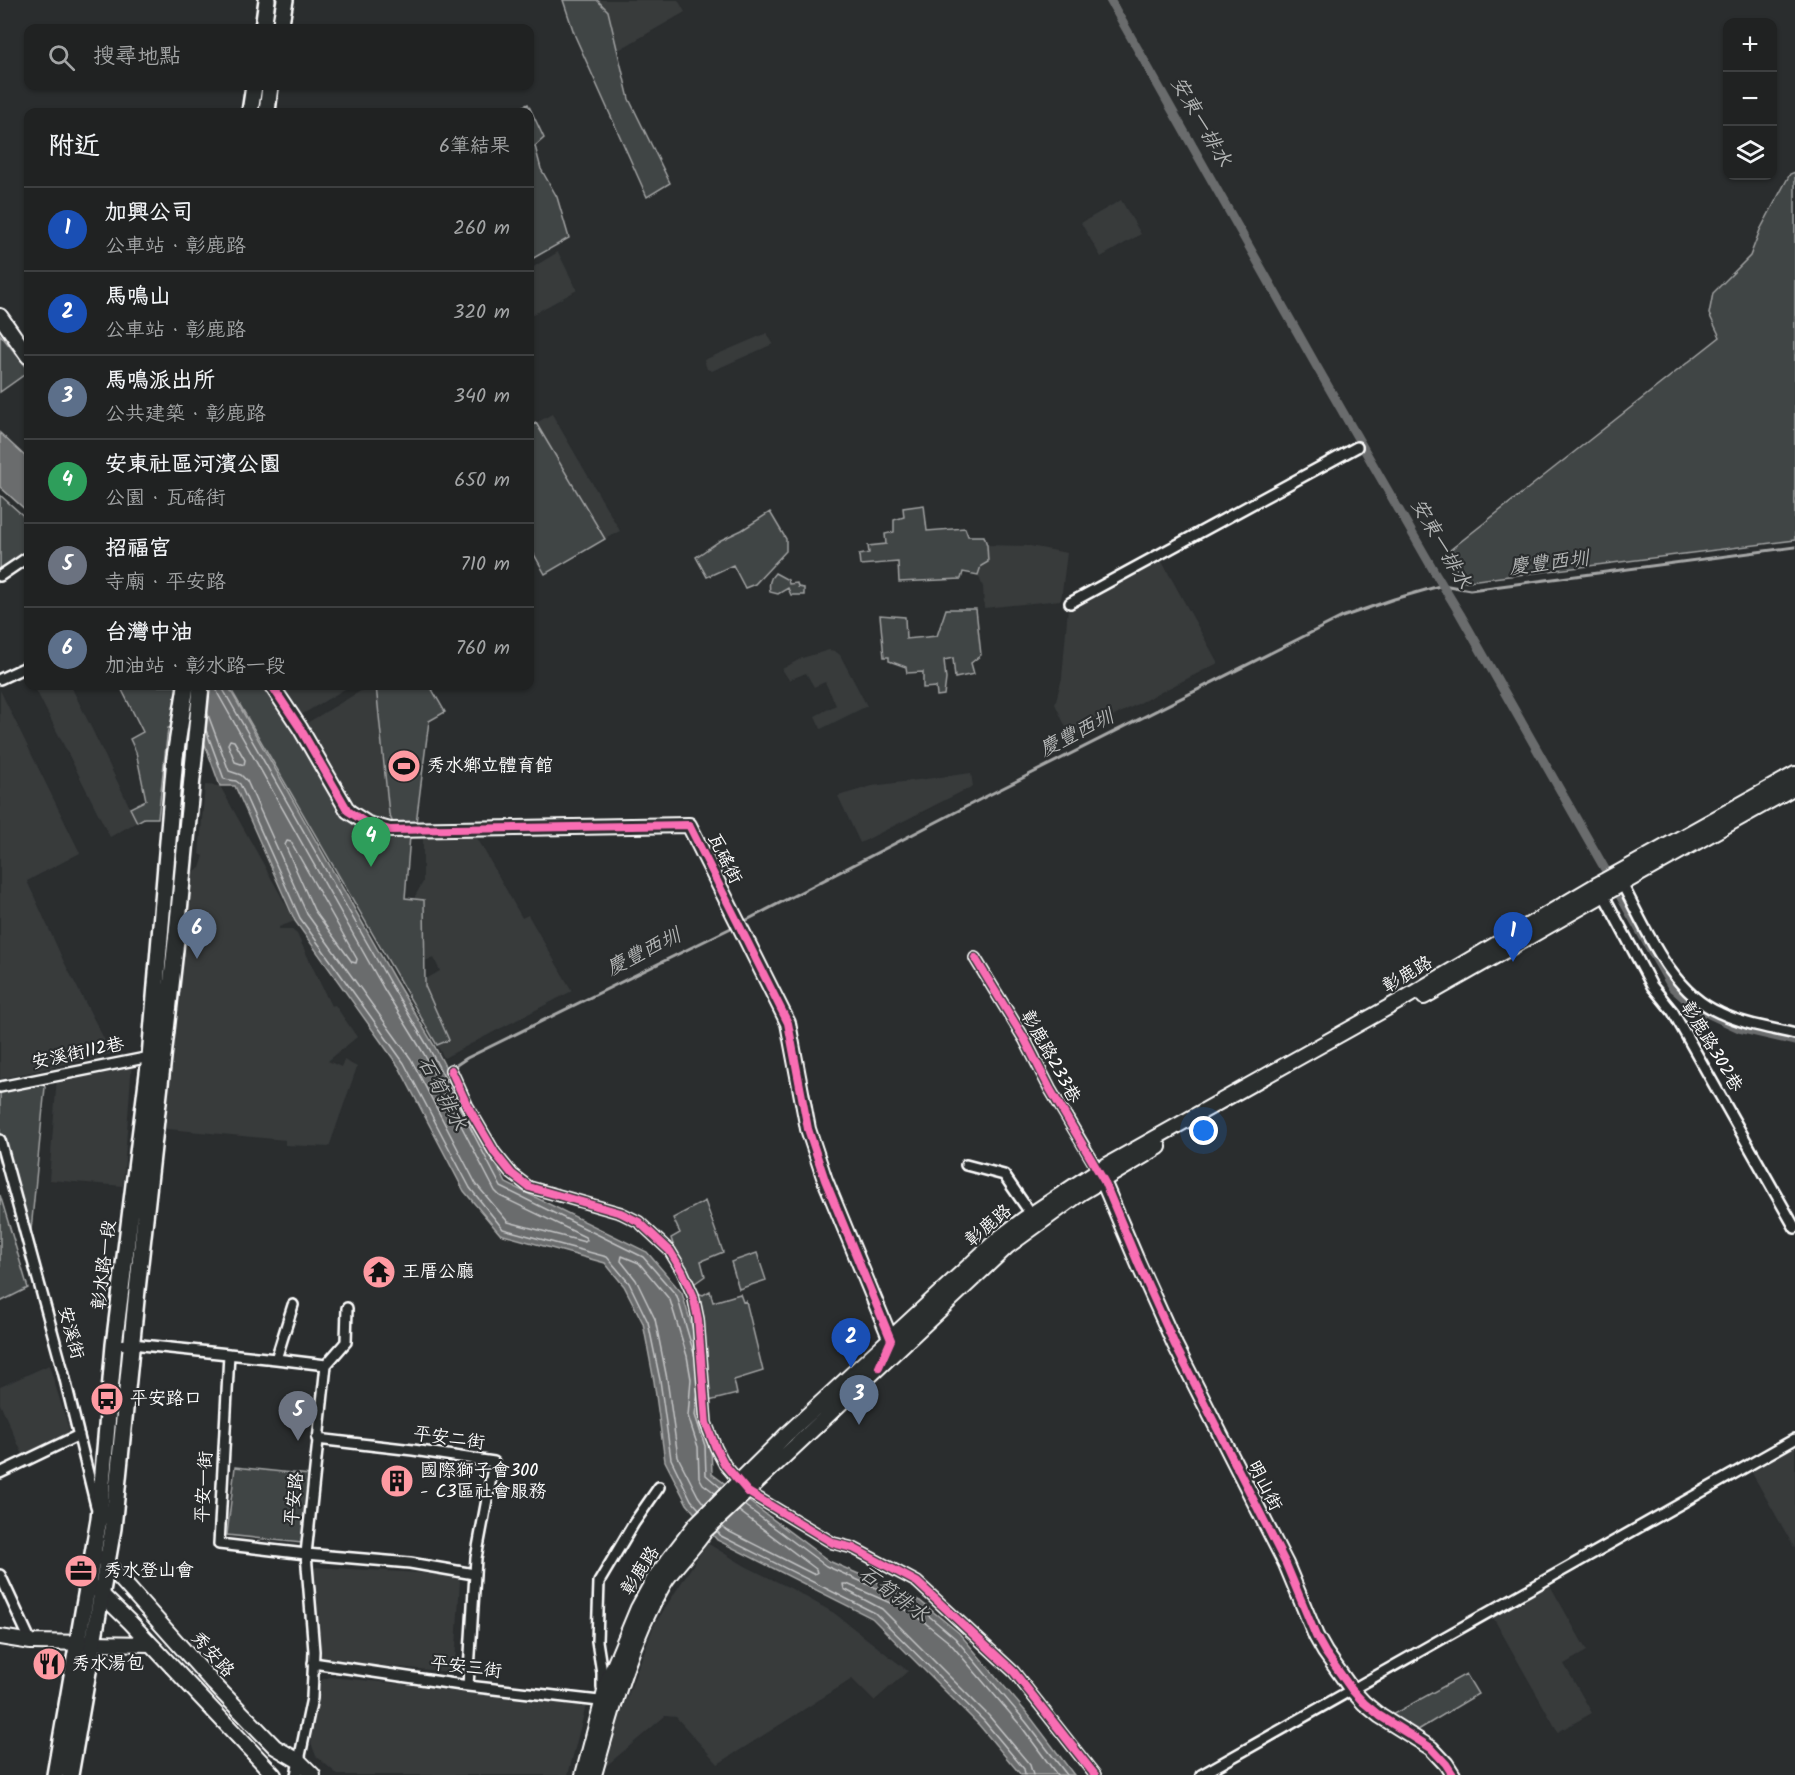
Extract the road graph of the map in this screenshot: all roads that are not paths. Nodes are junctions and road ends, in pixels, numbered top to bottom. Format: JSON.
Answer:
{"nodes":[{"id":1,"x":267,"y":0,"type":"edge"},
{"id":2,"x":285,"y":0,"type":"edge"},
{"id":3,"x":263,"y":24,"type":"edge"},
{"id":4,"x":281,"y":24,"type":"edge"},
{"id":5,"x":253,"y":90,"type":"edge"},
{"id":6,"x":270,"y":90,"type":"edge"},
{"id":7,"x":251,"y":108,"type":"edge"},
{"id":8,"x":267,"y":108,"type":"edge"},
{"id":9,"x":0,"y":316,"type":"edge"},
{"id":10,"x":24,"y":350,"type":"edge"},
{"id":11,"x":1357,"y":447,"type":"dead end"},
{"id":12,"x":24,"y":560,"type":"edge"},
{"id":13,"x":0,"y":576,"type":"edge"},
{"id":14,"x":1070,"y":603,"type":"dead end"},
{"id":15,"x":24,"y":668,"type":"edge"},
{"id":16,"x":0,"y":679,"type":"edge"},
{"id":17,"x":188,"y":690,"type":"edge"},
{"id":18,"x":189,"y":690,"type":"edge"},
{"id":19,"x":275,"y":690,"type":"edge"},
{"id":20,"x":1794,"y":780,"type":"edge"},
{"id":21,"x":1619,"y":879,"type":"junction"},
{"id":22,"x":1601,"y":890,"type":"junction"},
{"id":23,"x":975,"y":958,"type":"dead end"},
{"id":24,"x":1795,"y":1034,"type":"edge"},
{"id":25,"x":156,"y":1058,"type":"junction"},
{"id":26,"x":451,"y":1070,"type":"dead end"},
{"id":27,"x":0,"y":1087,"type":"edge"},
{"id":28,"x":0,"y":1140,"type":"edge"},
{"id":29,"x":966,"y":1165,"type":"dead end"},
{"id":30,"x":1101,"y":1175,"type":"junction"},
{"id":31,"x":1032,"y":1214,"type":"junction"},
{"id":32,"x":1795,"y":1228,"type":"edge"},
{"id":33,"x":1004,"y":1242,"type":"junction"},
{"id":34,"x":293,"y":1305,"type":"dead end"},
{"id":35,"x":347,"y":1308,"type":"dead end"},
{"id":36,"x":891,"y":1340,"type":"junction"},
{"id":37,"x":132,"y":1344,"type":"junction"},
{"id":38,"x":114,"y":1345,"type":"junction"},
{"id":39,"x":229,"y":1354,"type":"junction"},
{"id":40,"x":276,"y":1359,"type":"junction"},
{"id":41,"x":326,"y":1365,"type":"junction"},
{"id":42,"x":879,"y":1367,"type":"junction"},
{"id":43,"x":80,"y":1435,"type":"junction"},
{"id":44,"x":317,"y":1439,"type":"junction"},
{"id":45,"x":1795,"y":1439,"type":"edge"},
{"id":46,"x":0,"y":1473,"type":"edge"},
{"id":47,"x":659,"y":1486,"type":"dead end"},
{"id":48,"x":742,"y":1489,"type":"junction"},
{"id":49,"x":99,"y":1519,"type":"junction"},
{"id":50,"x":113,"y":1528,"type":"junction"},
{"id":51,"x":93,"y":1549,"type":"junction"},
{"id":52,"x":306,"y":1554,"type":"junction"},
{"id":53,"x":106,"y":1563,"type":"junction"},
{"id":54,"x":474,"y":1574,"type":"junction"},
{"id":55,"x":0,"y":1575,"type":"edge"},
{"id":56,"x":87,"y":1580,"type":"junction"},
{"id":57,"x":100,"y":1594,"type":"junction"},
{"id":58,"x":0,"y":1637,"type":"edge"},
{"id":59,"x":31,"y":1642,"type":"junction"},
{"id":60,"x":85,"y":1643,"type":"junction"},
{"id":61,"x":150,"y":1644,"type":"junction"},
{"id":62,"x":313,"y":1663,"type":"junction"},
{"id":63,"x":468,"y":1686,"type":"junction"},
{"id":64,"x":1352,"y":1690,"type":"junction"},
{"id":65,"x":608,"y":1702,"type":"junction"},
{"id":66,"x":298,"y":1768,"type":"edge"},
{"id":67,"x":55,"y":1775,"type":"edge"},
{"id":68,"x":70,"y":1775,"type":"edge"},
{"id":69,"x":274,"y":1775,"type":"edge"},
{"id":70,"x":314,"y":1775,"type":"edge"},
{"id":71,"x":583,"y":1775,"type":"edge"},
{"id":72,"x":594,"y":1775,"type":"edge"},
{"id":73,"x":1095,"y":1775,"type":"edge"},
{"id":74,"x":1201,"y":1775,"type":"edge"},
{"id":75,"x":1453,"y":1775,"type":"edge"}],
"edges":[{"from":1,"to":3,"type":"main road"},
{"from":2,"to":4,"type":"main road"},
{"from":5,"to":7,"type":"main road"},
{"from":6,"to":8,"type":"main road"},
{"from":9,"to":10,"type":"street"},
{"from":11,"to":14,"type":"street"},
{"from":12,"to":13,"type":"street"},
{"from":15,"to":16,"type":"street"},
{"from":17,"to":25,"type":"main road","name":"彰水路一段"},
{"from":18,"to":25,"type":"main road","name":"彰水路一段"},
{"from":19,"to":36,"type":"street","name":"瓦磘街"},
{"from":20,"to":21,"type":"street"},
{"from":21,"to":22,"type":"street","name":"彰鹿路"},
{"from":21,"to":24,"type":"street"},
{"from":22,"to":30,"type":"street","name":"彰鹿路"},
{"from":22,"to":32,"type":"street","name":"彰鹿路302巷"},
{"from":23,"to":30,"type":"street","name":"彰鹿路233巷"},
{"from":25,"to":27,"type":"street","name":"安溪街112巷"},
{"from":25,"to":37,"type":"main road","name":"彰水路一段"},
{"from":25,"to":38,"type":"main road","name":"彰水路一段"},
{"from":26,"to":48,"type":"street"},
{"from":28,"to":43,"type":"street","name":"安溪街"},
{"from":29,"to":31,"type":"street"},
{"from":30,"to":31,"type":"street","name":"彰鹿路"},
{"from":30,"to":33,"type":"street","name":"彰鹿路"},
{"from":30,"to":64,"type":"street","name":"明山街"},
{"from":31,"to":33,"type":"street","name":"彰鹿路"},
{"from":33,"to":36,"type":"street","name":"彰鹿路"},
{"from":33,"to":42,"type":"street","name":"彰鹿路"},
{"from":34,"to":40,"type":"street"},
{"from":35,"to":41,"type":"street"},
{"from":36,"to":42,"type":"street"},
{"from":36,"to":48,"type":"street","name":"彰鹿路"},
{"from":37,"to":38,"type":"street"},
{"from":37,"to":39,"type":"street"},
{"from":37,"to":50,"type":"main road","name":"彰水路一段"},
{"from":38,"to":49,"type":"main road","name":"彰水路一段"},
{"from":39,"to":40,"type":"street"},
{"from":39,"to":52,"type":"street","name":"平安一街"},
{"from":40,"to":41,"type":"street"},
{"from":41,"to":44,"type":"street","name":"平安路"},
{"from":42,"to":48,"type":"street","name":"彰鹿路"},
{"from":43,"to":46,"type":"street"},
{"from":43,"to":49,"type":"street","name":"安溪街"},
{"from":44,"to":52,"type":"street","name":"平安路"},
{"from":44,"to":54,"type":"street","name":"平安二街"},
{"from":45,"to":64,"type":"street"},
{"from":47,"to":65,"type":"street"},
{"from":48,"to":65,"type":"street","name":"彰鹿路"},
{"from":48,"to":73,"type":"street"},
{"from":49,"to":50,"type":"street"},
{"from":49,"to":51,"type":"main road","name":"彰水路一段"},
{"from":50,"to":53,"type":"main road","name":"彰水路一段"},
{"from":51,"to":53,"type":"street","name":"秀安路"},
{"from":51,"to":56,"type":"main road","name":"彰水路一段"},
{"from":52,"to":54,"type":"street","name":"平安一街"},
{"from":52,"to":62,"type":"street","name":"平安路"},
{"from":53,"to":57,"type":"main road","name":"彰水路一段"},
{"from":53,"to":66,"type":"street","name":"秀安路"},
{"from":54,"to":63,"type":"street","name":"平安二街"},
{"from":55,"to":59,"type":"street"},
{"from":56,"to":57,"type":"street","name":"秀安路"},
{"from":56,"to":60,"type":"main road","name":"彰水路一段"},
{"from":57,"to":60,"type":"main road","name":"彰水路一段"},
{"from":57,"to":61,"type":"street","name":"秀安路"},
{"from":58,"to":59,"type":"street"},
{"from":59,"to":60,"type":"street"},
{"from":60,"to":61,"type":"street"},
{"from":60,"to":67,"type":"main road","name":"彰水路一段"},
{"from":60,"to":68,"type":"main road","name":"彰水路一段"},
{"from":61,"to":69,"type":"street","name":"秀安路"},
{"from":62,"to":63,"type":"street","name":"平安三街"},
{"from":62,"to":66,"type":"street","name":"平安路"},
{"from":63,"to":65,"type":"street","name":"平安三街"},
{"from":64,"to":74,"type":"street"},
{"from":64,"to":75,"type":"street","name":"明山街"},
{"from":65,"to":71,"type":"street","name":"彰鹿路"},
{"from":65,"to":72,"type":"street","name":"彰鹿路"},
{"from":66,"to":70,"type":"street","name":"秀安路"}]}
